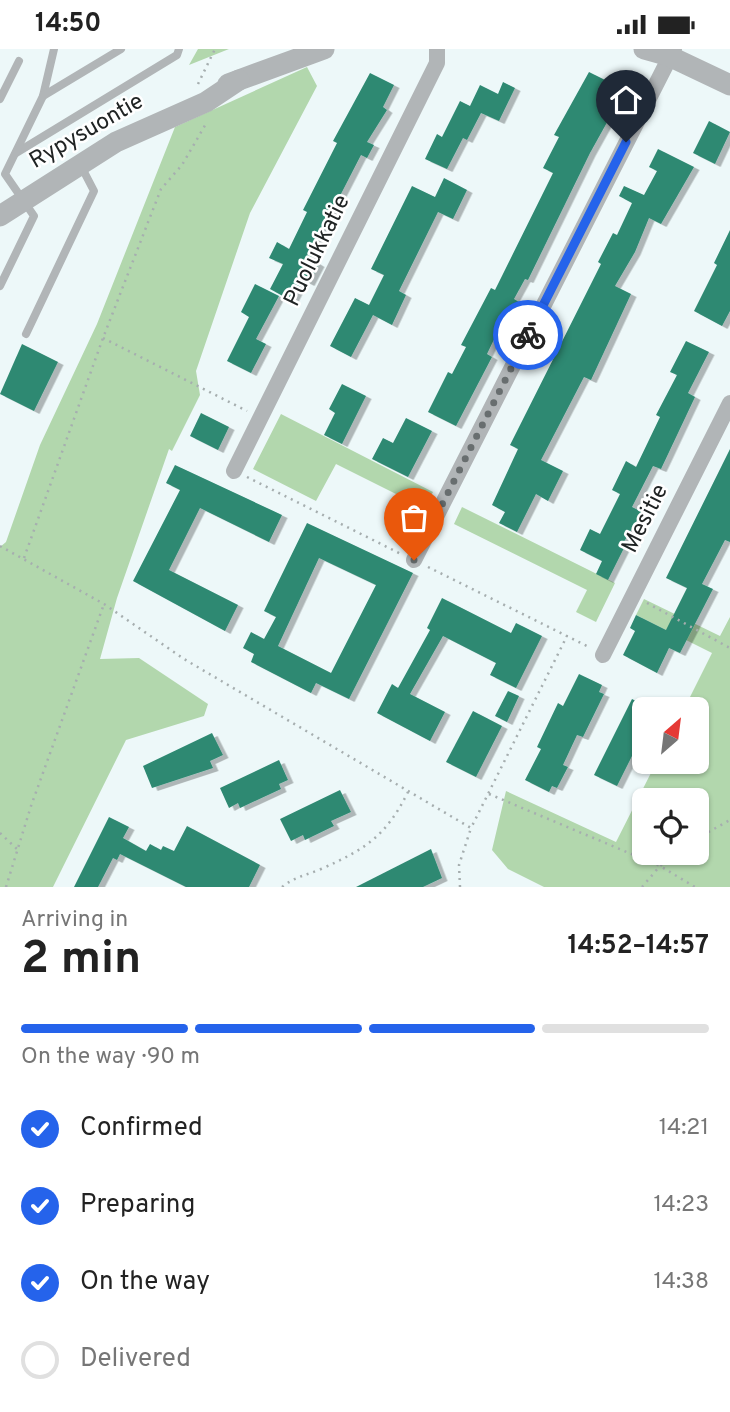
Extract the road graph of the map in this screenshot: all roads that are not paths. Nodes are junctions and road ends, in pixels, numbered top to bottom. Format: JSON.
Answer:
{"nodes":[{"id":1,"x":54,"y":49,"type":"edge"},
{"id":2,"x":121,"y":49,"type":"edge"},
{"id":3,"x":180,"y":49,"type":"edge"},
{"id":4,"x":324,"y":49,"type":"edge"},
{"id":5,"x":437,"y":49,"type":"edge"},
{"id":6,"x":643,"y":49,"type":"edge"},
{"id":7,"x":672,"y":53,"type":"edge"},
{"id":8,"x":19,"y":61,"type":"dead end"},
{"id":9,"x":730,"y":85,"type":"edge"},
{"id":10,"x":43,"y":96,"type":"junction"},
{"id":11,"x":0,"y":99,"type":"edge"},
{"id":12,"x":16,"y":153,"type":"junction"},
{"id":13,"x":80,"y":163,"type":"junction"},
{"id":14,"x":21,"y":201,"type":"junction"},
{"id":15,"x":0,"y":216,"type":"edge"},
{"id":16,"x":0,"y":286,"type":"edge"},
{"id":17,"x":26,"y":334,"type":"dead end"},
{"id":18,"x":730,"y":403,"type":"edge"},
{"id":19,"x":234,"y":471,"type":"dead end"},
{"id":20,"x":414,"y":560,"type":"dead end"},
{"id":21,"x":603,"y":655,"type":"dead end"}],
"edges":[{"from":1,"to":10,"type":"lane"},
{"from":2,"to":10,"type":"lane"},
{"from":3,"to":12,"type":"lane"},
{"from":4,"to":13,"type":"street","name":"Rypysuontie"},
{"from":5,"to":19,"type":"street","name":"Puolukkatie"},
{"from":6,"to":7,"type":"street"},
{"from":7,"to":9,"type":"street"},
{"from":7,"to":20,"type":"street"},
{"from":8,"to":11,"type":"lane"},
{"from":10,"to":12,"type":"lane"},
{"from":12,"to":14,"type":"lane"},
{"from":13,"to":14,"type":"street","name":"Rypysuontie"},
{"from":13,"to":17,"type":"lane"},
{"from":14,"to":15,"type":"street","name":"Rypysuontie"},
{"from":14,"to":16,"type":"lane"},
{"from":18,"to":21,"type":"street","name":"Mesitie"}]}
